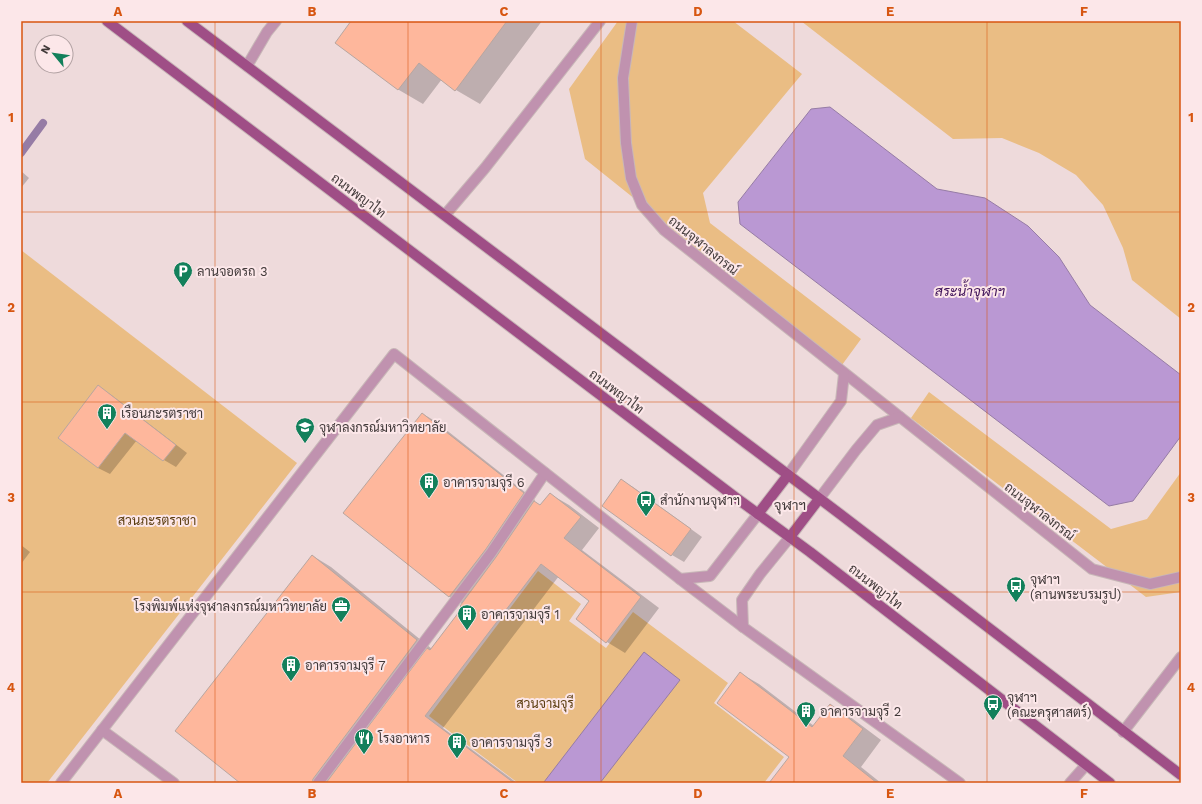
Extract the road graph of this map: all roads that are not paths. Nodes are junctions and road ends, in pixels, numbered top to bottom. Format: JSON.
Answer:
{"nodes":[{"id":1,"x":107,"y":21,"type":"edge"},
{"id":2,"x":276,"y":21,"type":"edge"},
{"id":3,"x":600,"y":21,"type":"edge"},
{"id":4,"x":632,"y":21,"type":"edge"},
{"id":5,"x":193,"y":23,"type":"edge"},
{"id":6,"x":247,"y":66,"type":"junction"},
{"id":7,"x":445,"y":215,"type":"junction"},
{"id":8,"x":844,"y":374,"type":"junction"},
{"id":9,"x":900,"y":417,"type":"junction"},
{"id":10,"x":545,"y":473,"type":"junction"},
{"id":11,"x":788,"y":475,"type":"junction"},
{"id":12,"x":819,"y":499,"type":"junction"},
{"id":13,"x":758,"y":514,"type":"junction"},
{"id":14,"x":790,"y":537,"type":"junction"},
{"id":15,"x":1181,"y":576,"type":"edge"},
{"id":16,"x":680,"y":579,"type":"junction"},
{"id":17,"x":743,"y":627,"type":"junction"},
{"id":18,"x":1181,"y":657,"type":"edge"},
{"id":19,"x":102,"y":730,"type":"junction"},
{"id":20,"x":1123,"y":732,"type":"junction"},
{"id":21,"x":1086,"y":764,"type":"junction"},
{"id":22,"x":1181,"y":775,"type":"edge"},
{"id":23,"x":61,"y":783,"type":"edge"},
{"id":24,"x":174,"y":783,"type":"edge"},
{"id":25,"x":318,"y":783,"type":"edge"},
{"id":26,"x":960,"y":783,"type":"edge"},
{"id":27,"x":1070,"y":783,"type":"edge"},
{"id":28,"x":1110,"y":783,"type":"edge"}],
"edges":[{"from":1,"to":13,"type":"main road","name":"ถนนพญาไท"},
{"from":2,"to":6,"type":"street"},
{"from":3,"to":7,"type":"street"},
{"from":4,"to":8,"type":"street","name":"ถนนจุฬาลงกรณ์"},
{"from":5,"to":6,"type":"main road"},
{"from":6,"to":7,"type":"main road"},
{"from":7,"to":11,"type":"main road"},
{"from":8,"to":9,"type":"street","name":"ถนนจุฬาลงกรณ์"},
{"from":8,"to":11,"type":"street"},
{"from":9,"to":12,"type":"street"},
{"from":9,"to":15,"type":"street","name":"ถนนจุฬาลงกรณ์"},
{"from":10,"to":16,"type":"street"},
{"from":10,"to":19,"type":"street"},
{"from":10,"to":25,"type":"street"},
{"from":11,"to":12,"type":"main road"},
{"from":11,"to":13,"type":"main road"},
{"from":12,"to":14,"type":"main road"},
{"from":12,"to":20,"type":"main road"},
{"from":13,"to":14,"type":"main road","name":"ถนนพญาไท"},
{"from":13,"to":16,"type":"street"},
{"from":14,"to":17,"type":"street"},
{"from":14,"to":21,"type":"main road","name":"ถนนพญาไท"},
{"from":16,"to":17,"type":"street"},
{"from":17,"to":26,"type":"street"},
{"from":18,"to":20,"type":"street"},
{"from":19,"to":23,"type":"street"},
{"from":19,"to":24,"type":"street"},
{"from":20,"to":22,"type":"main road"},
{"from":21,"to":27,"type":"street"},
{"from":21,"to":28,"type":"main road","name":"ถนนพญาไท"}]}
